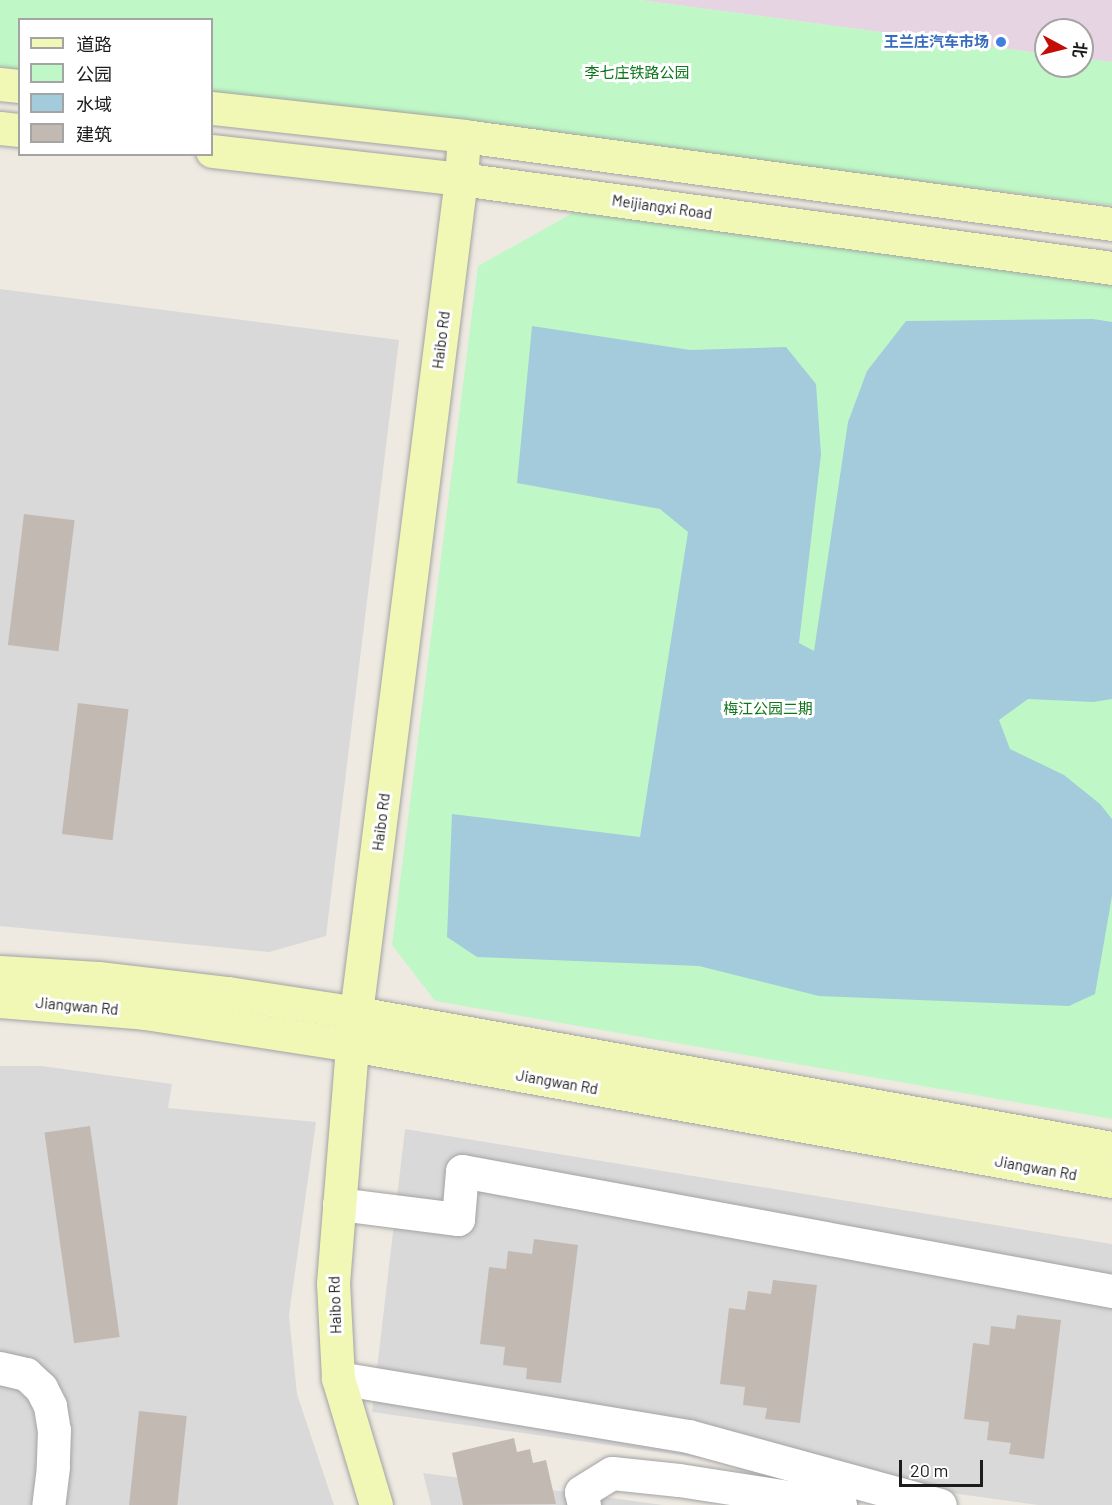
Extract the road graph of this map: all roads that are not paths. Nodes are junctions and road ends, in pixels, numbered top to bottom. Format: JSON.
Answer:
{"nodes":[{"id":1,"x":0,"y":84,"type":"edge"},
{"id":2,"x":18,"y":86,"type":"edge"},
{"id":3,"x":213,"y":108,"type":"edge"},
{"id":4,"x":0,"y":128,"type":"edge"},
{"id":5,"x":18,"y":130,"type":"edge"},
{"id":6,"x":464,"y":136,"type":"junction"},
{"id":7,"x":213,"y":151,"type":"edge"},
{"id":8,"x":461,"y":179,"type":"junction"},
{"id":9,"x":1112,"y":224,"type":"edge"},
{"id":10,"x":1112,"y":268,"type":"edge"},
{"id":11,"x":0,"y":972,"type":"edge"},
{"id":12,"x":0,"y":1001,"type":"edge"},
{"id":13,"x":357,"y":1013,"type":"junction"},
{"id":14,"x":352,"y":1045,"type":"junction"},
{"id":15,"x":1112,"y":1148,"type":"edge"},
{"id":16,"x":1112,"y":1182,"type":"edge"},
{"id":17,"x":339,"y":1204,"type":"junction"},
{"id":18,"x":1112,"y":1291,"type":"edge"},
{"id":19,"x":0,"y":1368,"type":"edge"},
{"id":20,"x":338,"y":1378,"type":"junction"},
{"id":21,"x":48,"y":1505,"type":"edge"},
{"id":22,"x":376,"y":1505,"type":"edge"},
{"id":23,"x":584,"y":1505,"type":"edge"},
{"id":24,"x":840,"y":1505,"type":"edge"},
{"id":25,"x":940,"y":1505,"type":"edge"}],
"edges":[{"from":1,"to":2,"type":"main road"},
{"from":3,"to":6,"type":"main road"},
{"from":4,"to":5,"type":"main road"},
{"from":6,"to":8,"type":"main road","name":"Haibo Rd"},
{"from":6,"to":9,"type":"main road"},
{"from":7,"to":8,"type":"main road","name":"Meijiangxi Road"},
{"from":8,"to":10,"type":"main road","name":"Meijiangxi Road"},
{"from":8,"to":13,"type":"main road","name":"Haibo Rd"},
{"from":11,"to":13,"type":"main road","name":"Jiangwan Rd"},
{"from":12,"to":14,"type":"main road","name":"Jiangwan Rd"},
{"from":13,"to":14,"type":"main road","name":"Haibo Rd"},
{"from":13,"to":15,"type":"main road","name":"Jiangwan Rd"},
{"from":14,"to":16,"type":"main road","name":"Jiangwan Rd"},
{"from":14,"to":17,"type":"main road","name":"Haibo Rd"},
{"from":17,"to":18,"type":"street"},
{"from":17,"to":20,"type":"main road","name":"Haibo Rd"},
{"from":19,"to":21,"type":"street"},
{"from":20,"to":22,"type":"main road","name":"Haibo Rd"},
{"from":20,"to":25,"type":"street"},
{"from":23,"to":24,"type":"street"}]}
